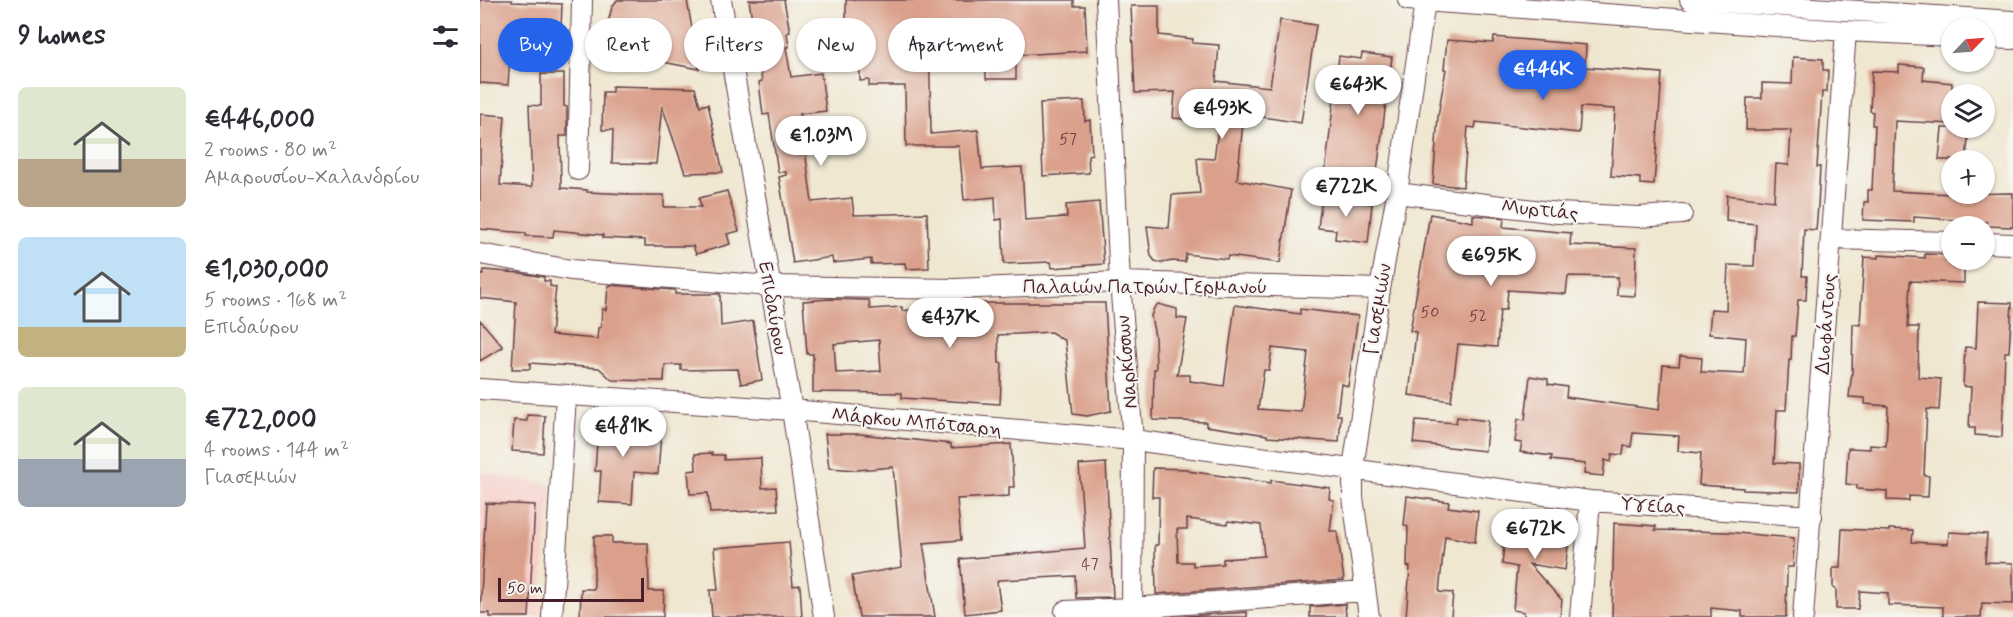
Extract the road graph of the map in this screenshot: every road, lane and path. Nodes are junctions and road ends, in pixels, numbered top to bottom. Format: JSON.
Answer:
{"nodes":[{"id":1,"x":582,"y":0,"type":"edge"},
{"id":2,"x":721,"y":0,"type":"edge"},
{"id":3,"x":1106,"y":0,"type":"edge"},
{"id":4,"x":1690,"y":0,"type":"edge"},
{"id":5,"x":1417,"y":1,"type":"edge"},
{"id":6,"x":1897,"y":6,"type":"edge"},
{"id":7,"x":2013,"y":21,"type":"edge"},
{"id":8,"x":1846,"y":31,"type":"junction"},
{"id":9,"x":1941,"y":35,"type":"edge"},
{"id":10,"x":1995,"y":38,"type":"edge"},
{"id":11,"x":2013,"y":39,"type":"edge"},
{"id":12,"x":578,"y":170,"type":"dead end"},
{"id":13,"x":1397,"y":193,"type":"junction"},
{"id":14,"x":1682,"y":214,"type":"dead end"},
{"id":15,"x":1831,"y":239,"type":"junction"},
{"id":16,"x":1941,"y":242,"type":"edge"},
{"id":17,"x":1995,"y":243,"type":"edge"},
{"id":18,"x":2013,"y":244,"type":"edge"},
{"id":19,"x":480,"y":254,"type":"edge"},
{"id":20,"x":1120,"y":282,"type":"junction"},
{"id":21,"x":771,"y":286,"type":"junction"},
{"id":22,"x":1380,"y":289,"type":"junction"},
{"id":23,"x":480,"y":389,"type":"edge"},
{"id":24,"x":566,"y":396,"type":"junction"},
{"id":25,"x":792,"y":410,"type":"junction"},
{"id":26,"x":1133,"y":440,"type":"junction"},
{"id":27,"x":1353,"y":468,"type":"junction"},
{"id":28,"x":1590,"y":501,"type":"junction"},
{"id":29,"x":1812,"y":516,"type":"junction"},
{"id":30,"x":1364,"y":591,"type":"junction"},
{"id":31,"x":1065,"y":611,"type":"dead end"},
{"id":32,"x":1131,"y":613,"type":"edge"},
{"id":33,"x":552,"y":617,"type":"edge"},
{"id":34,"x":824,"y":617,"type":"edge"},
{"id":35,"x":1369,"y":617,"type":"edge"},
{"id":36,"x":1580,"y":617,"type":"edge"},
{"id":37,"x":1803,"y":617,"type":"edge"}],
"edges":[{"from":1,"to":12,"type":"street"},
{"from":2,"to":21,"type":"street","name":"Επιδαύρου"},
{"from":3,"to":20,"type":"street","name":"Ναρκίσσων"},
{"from":4,"to":6,"type":"street"},
{"from":5,"to":8,"type":"street"},
{"from":5,"to":13,"type":"street","name":"Γιασεμιών"},
{"from":6,"to":7,"type":"street"},
{"from":8,"to":9,"type":"street"},
{"from":8,"to":15,"type":"street","name":"Διοφάντους"},
{"from":10,"to":11,"type":"street"},
{"from":13,"to":14,"type":"street","name":"Μυρτιάς"},
{"from":13,"to":22,"type":"street","name":"Γιασεμιών"},
{"from":15,"to":16,"type":"street"},
{"from":15,"to":29,"type":"street","name":"Διοφάντους"},
{"from":17,"to":18,"type":"street"},
{"from":19,"to":21,"type":"street","name":"Παλαιών Πατρών Γερμανού"},
{"from":20,"to":21,"type":"street","name":"Παλαιών Πατρών Γερμανού"},
{"from":20,"to":22,"type":"street","name":"Παλαιών Πατρών Γερμανού"},
{"from":20,"to":26,"type":"street","name":"Ναρκίσσων"},
{"from":21,"to":25,"type":"street","name":"Επιδαύρου"},
{"from":22,"to":27,"type":"street","name":"Γιασεμιών"},
{"from":23,"to":24,"type":"street","name":"Μάρκου Μπότσαρη"},
{"from":24,"to":25,"type":"street","name":"Μάρκου Μπότσαρη"},
{"from":24,"to":33,"type":"street"},
{"from":25,"to":26,"type":"street","name":"Μάρκου Μπότσαρη"},
{"from":25,"to":34,"type":"street","name":"Επιδαύρου"},
{"from":26,"to":27,"type":"street","name":"Μάρκου Μπότσαρη"},
{"from":26,"to":32,"type":"street","name":"Ναρκίσσων"},
{"from":27,"to":28,"type":"street","name":"Υγείας"},
{"from":27,"to":30,"type":"street","name":"Γιασεμιών"},
{"from":28,"to":29,"type":"street","name":"Υγείας"},
{"from":28,"to":36,"type":"street"},
{"from":29,"to":37,"type":"street","name":"Διοφάντους"},
{"from":30,"to":32,"type":"street"},
{"from":30,"to":35,"type":"street","name":"Γιασεμιών"},
{"from":31,"to":32,"type":"street"}]}
